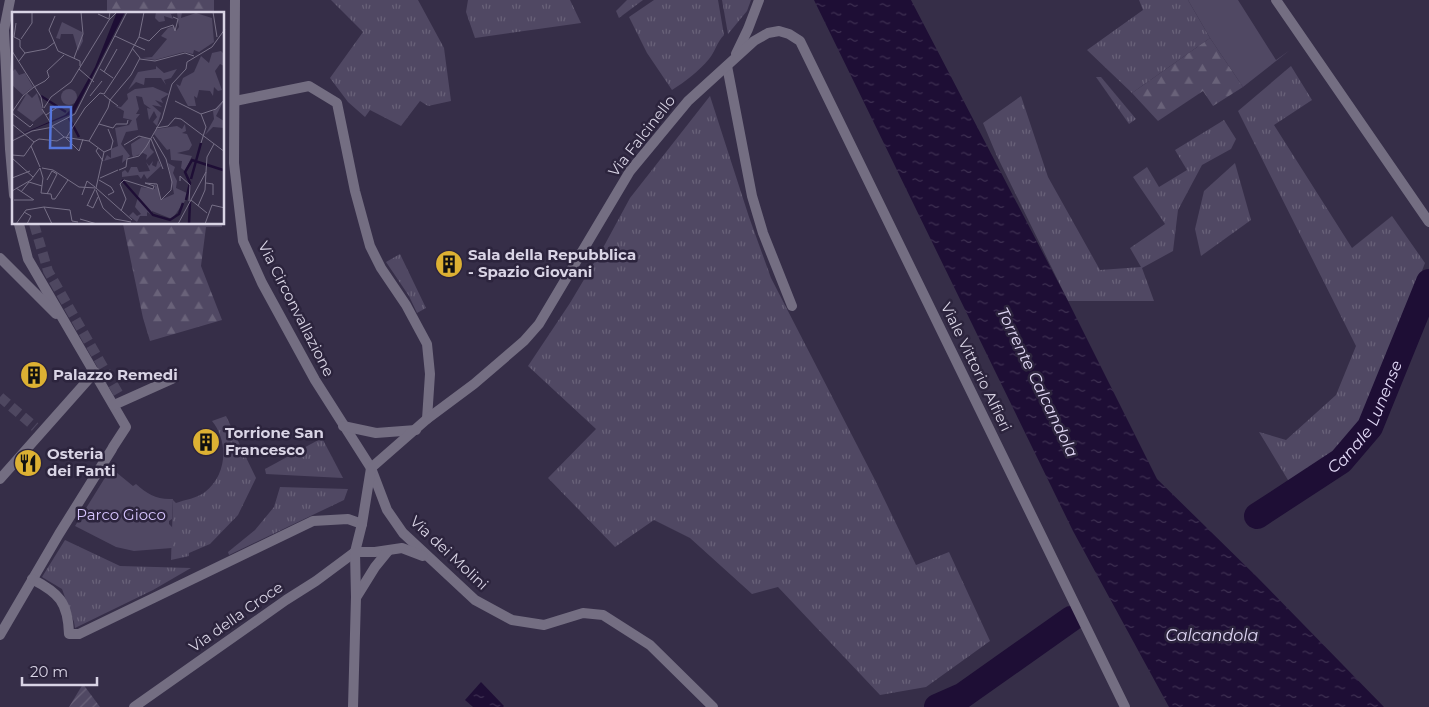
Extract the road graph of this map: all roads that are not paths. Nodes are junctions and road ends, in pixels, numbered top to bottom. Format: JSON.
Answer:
{"nodes":[{"id":1,"x":10,"y":0,"type":"edge"},
{"id":2,"x":235,"y":0,"type":"edge"},
{"id":3,"x":759,"y":0,"type":"edge"},
{"id":4,"x":1276,"y":0,"type":"edge"},
{"id":5,"x":2,"y":29,"type":"edge"},
{"id":6,"x":800,"y":40,"type":"joint"},
{"id":7,"x":730,"y":63,"type":"junction"},
{"id":8,"x":235,"y":100,"type":"junction"},
{"id":9,"x":12,"y":172,"type":"edge"},
{"id":10,"x":1427,"y":219,"type":"edge"},
{"id":11,"x":19,"y":225,"type":"edge"},
{"id":12,"x":0,"y":258,"type":"edge"},
{"id":13,"x":792,"y":306,"type":"dead end"},
{"id":14,"x":67,"y":324,"type":"junction"},
{"id":15,"x":95,"y":372,"type":"junction"},
{"id":16,"x":172,"y":379,"type":"dead end"},
{"id":17,"x":114,"y":405,"type":"junction"},
{"id":18,"x":427,"y":419,"type":"junction"},
{"id":19,"x":343,"y":426,"type":"junction"},
{"id":20,"x":416,"y":430,"type":"junction"},
{"id":21,"x":110,"y":450,"type":"junction"},
{"id":22,"x":112,"y":460,"type":"dead end"},
{"id":23,"x":371,"y":468,"type":"junction"},
{"id":24,"x":0,"y":479,"type":"edge"},
{"id":25,"x":362,"y":524,"type":"junction"},
{"id":26,"x":388,"y":551,"type":"junction"},
{"id":27,"x":355,"y":552,"type":"junction"},
{"id":28,"x":427,"y":557,"type":"junction"},
{"id":29,"x":32,"y":579,"type":"junction"},
{"id":30,"x":356,"y":597,"type":"junction"},
{"id":31,"x":0,"y":635,"type":"edge"},
{"id":32,"x":134,"y":707,"type":"edge"},
{"id":33,"x":353,"y":707,"type":"edge"},
{"id":34,"x":713,"y":707,"type":"edge"},
{"id":35,"x":1125,"y":707,"type":"edge"}],
"edges":[{"from":1,"to":5,"type":"street"},
{"from":2,"to":8,"type":"street","name":"Via Circonvallazione"},
{"from":3,"to":7,"type":"street"},
{"from":4,"to":10,"type":"street"},
{"from":5,"to":9,"type":"street"},
{"from":6,"to":7,"type":"street","name":"Via Falcinello"},
{"from":6,"to":35,"type":"street","name":"Viale Vittorio Alfieri"},
{"from":7,"to":13,"type":"street"},
{"from":7,"to":18,"type":"street","name":"Via Falcinello"},
{"from":8,"to":18,"type":"street"},
{"from":8,"to":19,"type":"street","name":"Via Circonvallazione"},
{"from":11,"to":14,"type":"street"},
{"from":12,"to":14,"type":"street"},
{"from":14,"to":15,"type":"street"},
{"from":15,"to":17,"type":"street"},
{"from":15,"to":24,"type":"street"},
{"from":16,"to":17,"type":"street"},
{"from":17,"to":21,"type":"street"},
{"from":18,"to":20,"type":"street","name":"Via Falcinello"},
{"from":19,"to":20,"type":"street"},
{"from":19,"to":23,"type":"street","name":"Via Circonvallazione"},
{"from":20,"to":23,"type":"street","name":"Via Falcinello"},
{"from":21,"to":22,"type":"street"},
{"from":21,"to":29,"type":"street"},
{"from":23,"to":25,"type":"street"},
{"from":23,"to":28,"type":"street","name":"Via dei Molini"},
{"from":25,"to":27,"type":"street"},
{"from":25,"to":29,"type":"street"},
{"from":26,"to":27,"type":"street"},
{"from":26,"to":28,"type":"street"},
{"from":26,"to":30,"type":"street"},
{"from":27,"to":30,"type":"street"},
{"from":27,"to":32,"type":"street","name":"Via della Croce"},
{"from":28,"to":34,"type":"street","name":"Via dei Molini"},
{"from":29,"to":31,"type":"street"},
{"from":30,"to":33,"type":"street"}]}
